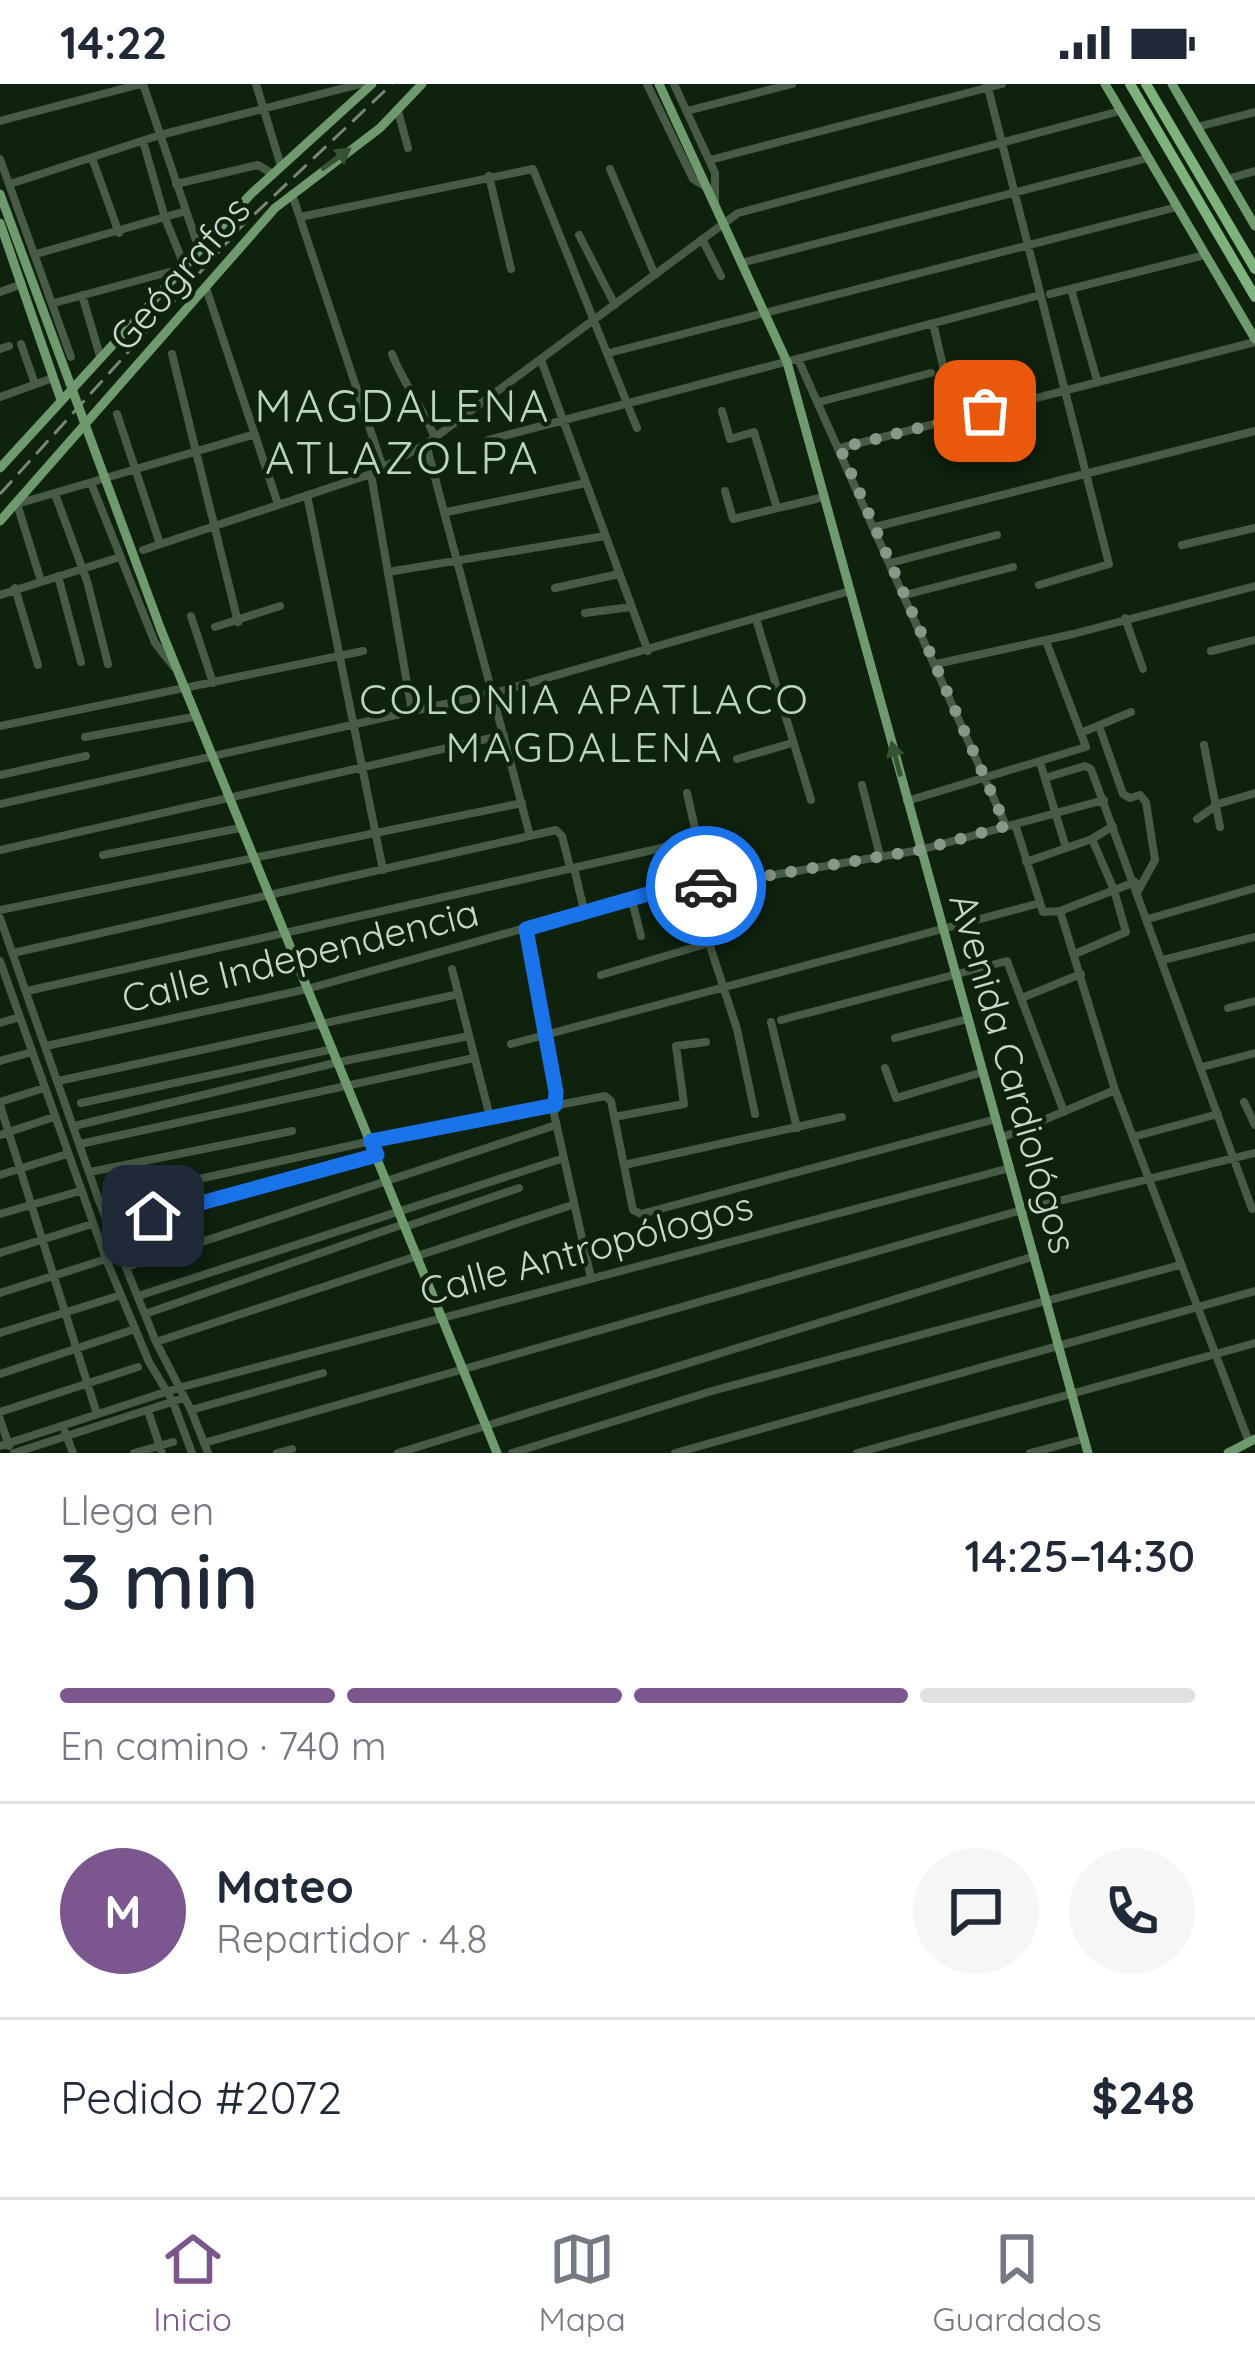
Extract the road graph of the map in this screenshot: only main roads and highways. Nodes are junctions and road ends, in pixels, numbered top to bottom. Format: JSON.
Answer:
{"nodes":[{"id":1,"x":372,"y":84,"type":"edge"},
{"id":2,"x":422,"y":84,"type":"edge"},
{"id":3,"x":659,"y":84,"type":"edge"},
{"id":4,"x":1105,"y":84,"type":"edge"},
{"id":5,"x":1130,"y":84,"type":"edge"},
{"id":6,"x":1146,"y":84,"type":"edge"},
{"id":7,"x":1172,"y":84,"type":"edge"},
{"id":8,"x":0,"y":194,"type":"edge"},
{"id":9,"x":0,"y":223,"type":"edge"},
{"id":10,"x":1255,"y":226,"type":"edge"},
{"id":11,"x":4,"y":248,"type":"edge"},
{"id":12,"x":1255,"y":269,"type":"edge"},
{"id":13,"x":1255,"y":297,"type":"edge"},
{"id":14,"x":1255,"y":341,"type":"edge"},
{"id":15,"x":61,"y":400,"type":"junction"},
{"id":16,"x":0,"y":469,"type":"edge"},
{"id":17,"x":0,"y":521,"type":"edge"},
{"id":18,"x":1252,"y":1440,"type":"edge"},
{"id":19,"x":497,"y":1453,"type":"edge"},
{"id":20,"x":1088,"y":1453,"type":"edge"},
{"id":21,"x":1228,"y":1453,"type":"edge"}],
"edges":[{"from":1,"to":15,"type":"main road"},
{"from":17,"to":2,"type":"main road","name":"Geógrafos","one_way":true},
{"from":20,"to":3,"type":"main road","name":"Avenida Cardiológos","one_way":true},
{"from":4,"to":14,"type":"main road"},
{"from":5,"to":13,"type":"highway"},
{"from":6,"to":12,"type":"highway"},
{"from":7,"to":10,"type":"main road"},
{"from":8,"to":19,"type":"main road","bridge":true},
{"from":9,"to":11,"type":"main road"},
{"from":11,"to":15,"type":"main road"},
{"from":15,"to":16,"type":"main road"},
{"from":18,"to":21,"type":"main road"}]}
